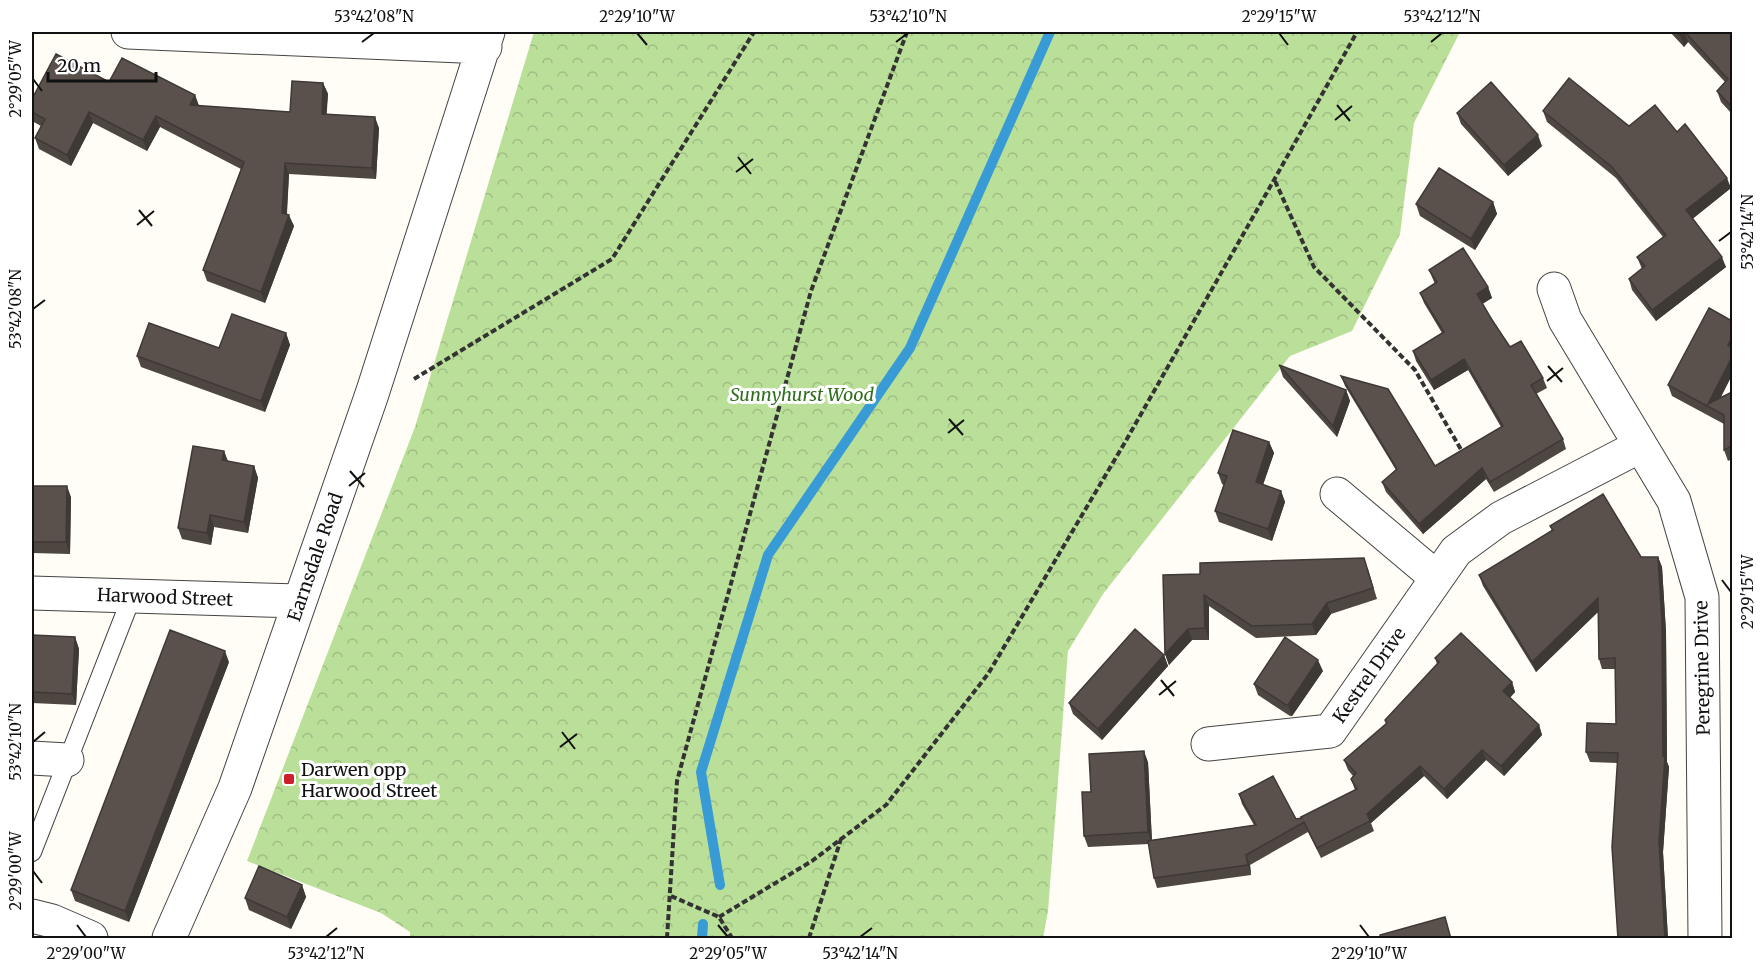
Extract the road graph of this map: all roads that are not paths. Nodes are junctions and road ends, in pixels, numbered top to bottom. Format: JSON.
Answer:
{"nodes":[{"id":1,"x":128,"y":32,"type":"edge"},
{"id":2,"x":487,"y":39,"type":"edge"},
{"id":3,"x":1554,"y":289,"type":"dead end"},
{"id":4,"x":1640,"y":446,"type":"junction"},
{"id":5,"x":1337,"y":494,"type":"dead end"},
{"id":6,"x":1437,"y":578,"type":"junction"},
{"id":7,"x":32,"y":593,"type":"edge"},
{"id":8,"x":132,"y":596,"type":"junction"},
{"id":9,"x":299,"y":601,"type":"junction"},
{"id":10,"x":1208,"y":744,"type":"dead end"},
{"id":11,"x":32,"y":758,"type":"edge"},
{"id":12,"x":67,"y":760,"type":"junction"},
{"id":13,"x":32,"y":852,"type":"edge"},
{"id":14,"x":32,"y":916,"type":"edge"},
{"id":15,"x":91,"y":939,"type":"edge"},
{"id":16,"x":169,"y":939,"type":"edge"},
{"id":17,"x":1705,"y":939,"type":"edge"}],
"edges":[{"from":1,"to":2,"type":"street"},
{"from":2,"to":9,"type":"street","name":"Earnsdale Road"},
{"from":3,"to":4,"type":"street","name":"Peregrine Drive"},
{"from":4,"to":6,"type":"street","name":"Kestrel Drive"},
{"from":4,"to":17,"type":"street","name":"Peregrine Drive"},
{"from":5,"to":6,"type":"street"},
{"from":6,"to":10,"type":"street","name":"Kestrel Drive"},
{"from":7,"to":8,"type":"street","name":"Harwood Street"},
{"from":8,"to":9,"type":"street","name":"Harwood Street"},
{"from":8,"to":12,"type":"lane"},
{"from":9,"to":16,"type":"street","name":"Earnsdale Road"},
{"from":11,"to":12,"type":"street"},
{"from":12,"to":13,"type":"lane"},
{"from":14,"to":15,"type":"street"}]}
